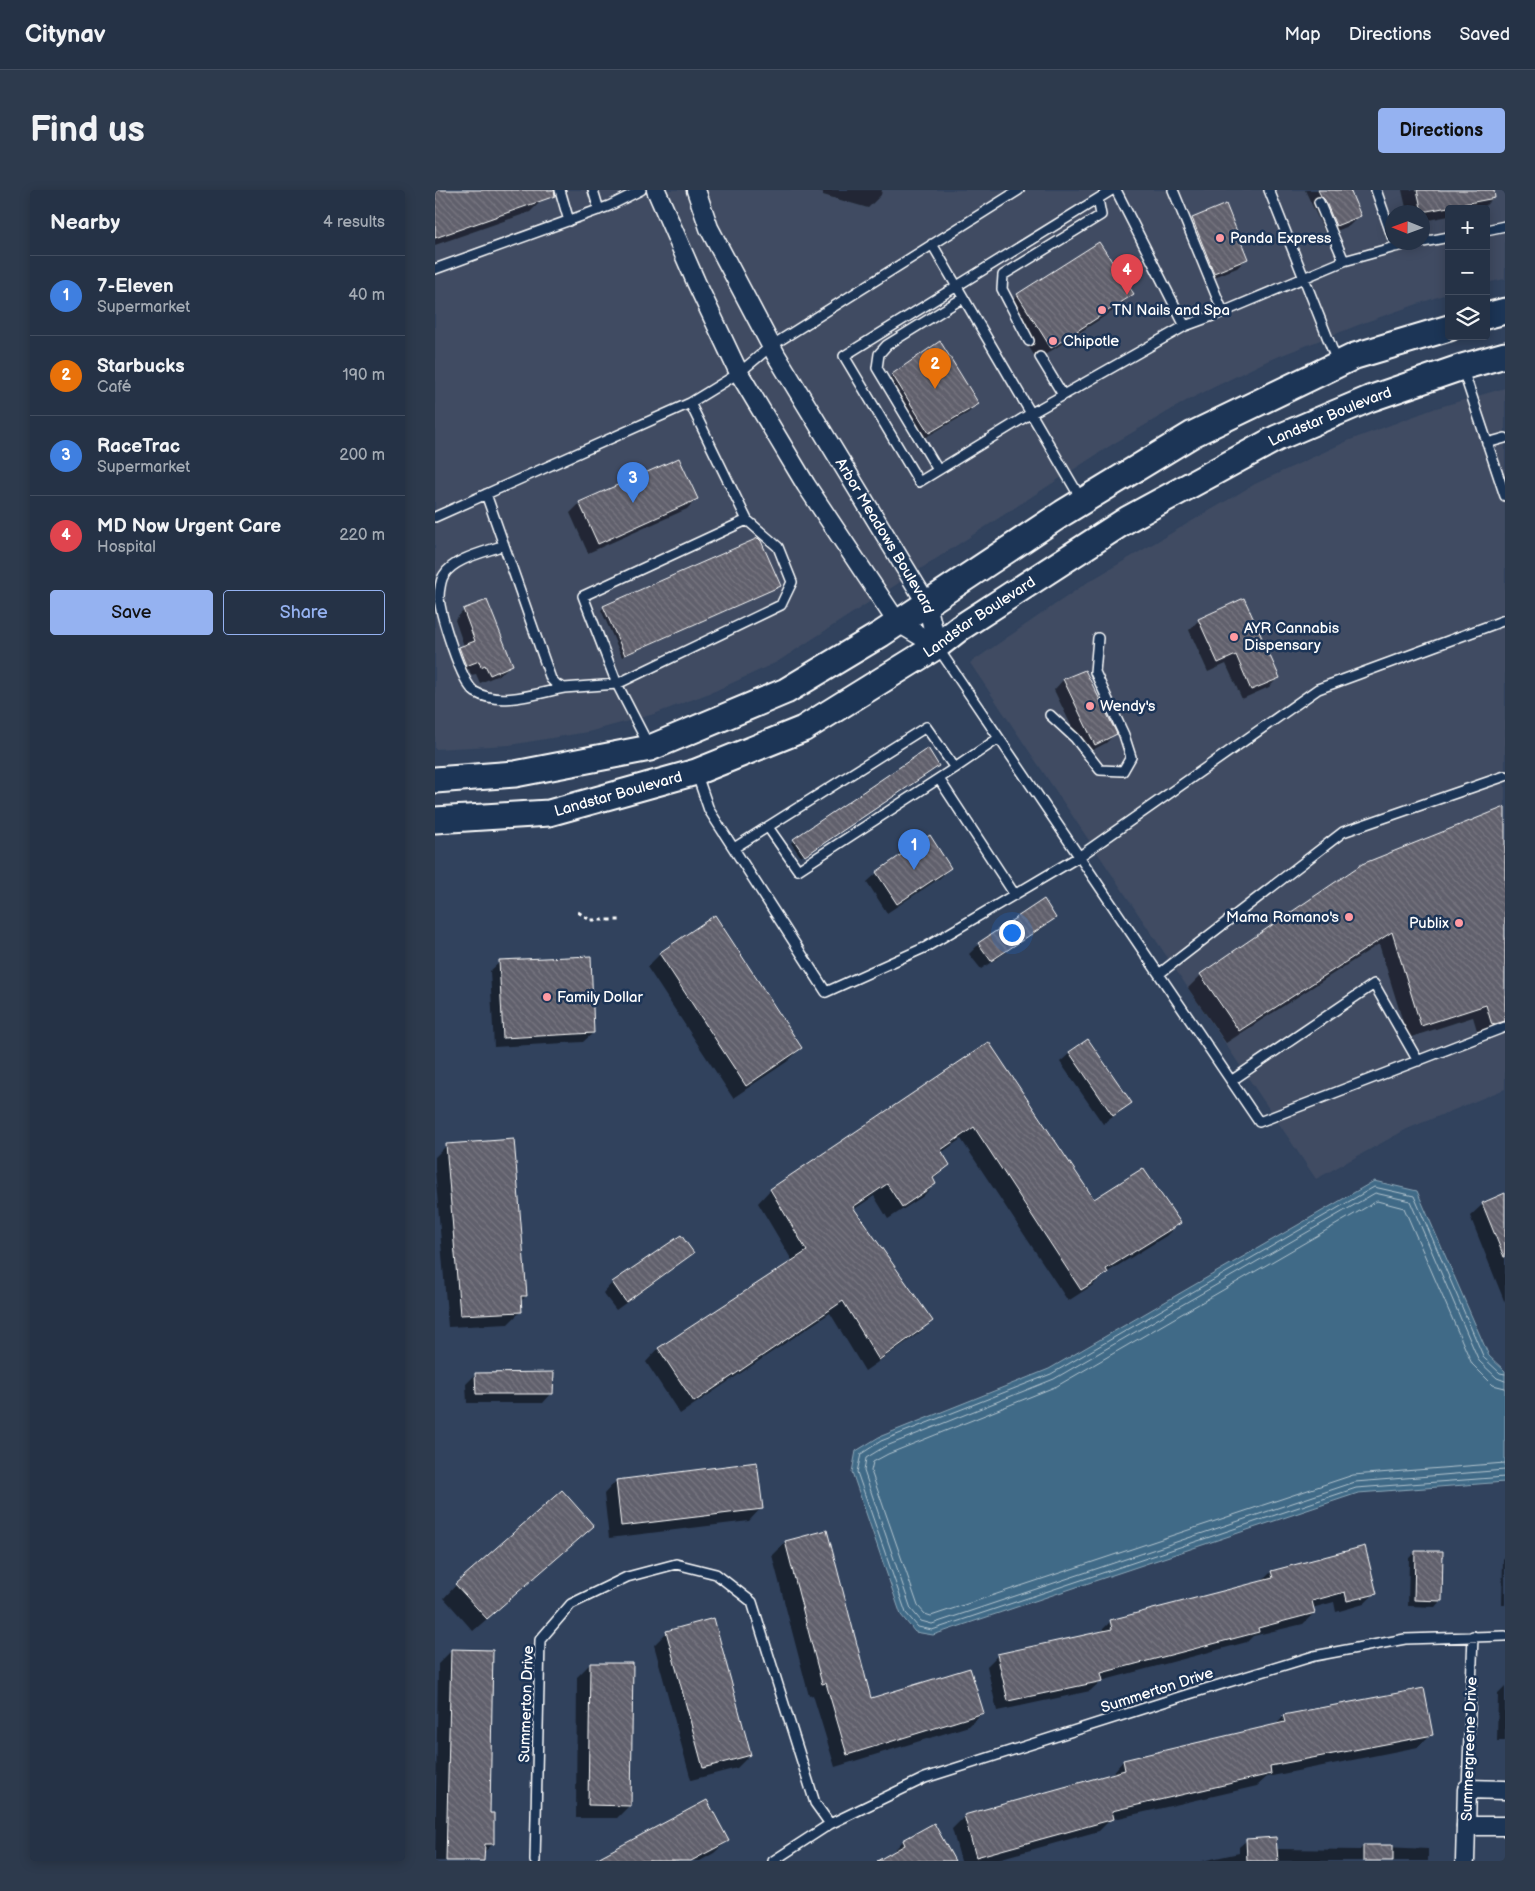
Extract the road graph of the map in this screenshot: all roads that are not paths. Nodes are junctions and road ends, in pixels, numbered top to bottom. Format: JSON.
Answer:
{"nodes":[{"id":1,"x":560,"y":190,"type":"edge"},
{"id":2,"x":593,"y":190,"type":"edge"},
{"id":3,"x":641,"y":190,"type":"edge"},
{"id":4,"x":656,"y":190,"type":"edge"},
{"id":5,"x":697,"y":190,"type":"edge"},
{"id":6,"x":1019,"y":190,"type":"edge"},
{"id":7,"x":1112,"y":190,"type":"edge"},
{"id":8,"x":1116,"y":190,"type":"edge"},
{"id":9,"x":1173,"y":190,"type":"edge"},
{"id":10,"x":1269,"y":190,"type":"edge"},
{"id":11,"x":1376,"y":190,"type":"edge"},
{"id":12,"x":1098,"y":198,"type":"junction"},
{"id":13,"x":1319,"y":202,"type":"dead end"},
{"id":14,"x":599,"y":210,"type":"junction"},
{"id":15,"x":1385,"y":216,"type":"edge"},
{"id":16,"x":569,"y":220,"type":"junction"},
{"id":17,"x":1505,"y":226,"type":"edge"},
{"id":18,"x":1490,"y":229,"type":"edge"},
{"id":19,"x":1445,"y":238,"type":"edge"},
{"id":20,"x":1430,"y":241,"type":"edge"},
{"id":21,"x":933,"y":244,"type":"junction"},
{"id":22,"x":1385,"y":246,"type":"edge"},
{"id":23,"x":1344,"y":261,"type":"junction"},
{"id":24,"x":435,"y":269,"type":"edge"},
{"id":25,"x":1305,"y":278,"type":"junction"},
{"id":26,"x":957,"y":286,"type":"junction"},
{"id":27,"x":963,"y":298,"type":"junction"},
{"id":28,"x":1505,"y":311,"type":"edge"},
{"id":29,"x":1223,"y":312,"type":"junction"},
{"id":30,"x":1490,"y":315,"type":"edge"},
{"id":31,"x":1185,"y":326,"type":"junction"},
{"id":32,"x":1445,"y":329,"type":"edge"},
{"id":33,"x":1029,"y":341,"type":"dead end"},
{"id":34,"x":771,"y":346,"type":"junction"},
{"id":35,"x":1505,"y":355,"type":"edge"},
{"id":36,"x":1040,"y":357,"type":"dead end"},
{"id":37,"x":1338,"y":364,"type":"junction"},
{"id":38,"x":1462,"y":367,"type":"junction"},
{"id":39,"x":739,"y":374,"type":"junction"},
{"id":40,"x":1063,"y":395,"type":"junction"},
{"id":41,"x":690,"y":403,"type":"junction"},
{"id":42,"x":1030,"y":414,"type":"junction"},
{"id":43,"x":1505,"y":438,"type":"edge"},
{"id":44,"x":1487,"y":443,"type":"junction"},
{"id":45,"x":939,"y":470,"type":"junction"},
{"id":46,"x":486,"y":494,"type":"junction"},
{"id":47,"x":1505,"y":496,"type":"edge"},
{"id":48,"x":1083,"y":501,"type":"junction"},
{"id":49,"x":435,"y":517,"type":"edge"},
{"id":50,"x":747,"y":520,"type":"junction"},
{"id":51,"x":504,"y":545,"type":"junction"},
{"id":52,"x":927,"y":604,"type":"junction"},
{"id":53,"x":1505,"y":620,"type":"edge"},
{"id":54,"x":897,"y":622,"type":"junction"},
{"id":55,"x":1098,"y":638,"type":"dead end"},
{"id":56,"x":937,"y":646,"type":"junction"},
{"id":57,"x":617,"y":684,"type":"junction"},
{"id":58,"x":564,"y":688,"type":"junction"},
{"id":59,"x":1050,"y":715,"type":"dead end"},
{"id":60,"x":999,"y":738,"type":"junction"},
{"id":61,"x":651,"y":748,"type":"junction"},
{"id":62,"x":955,"y":768,"type":"junction"},
{"id":63,"x":696,"y":772,"type":"junction"},
{"id":64,"x":1505,"y":776,"type":"edge"},
{"id":65,"x":939,"y":779,"type":"junction"},
{"id":66,"x":435,"y":780,"type":"edge"},
{"id":67,"x":435,"y":820,"type":"edge"},
{"id":68,"x":767,"y":827,"type":"junction"},
{"id":69,"x":734,"y":848,"type":"junction"},
{"id":70,"x":1080,"y":856,"type":"junction"},
{"id":71,"x":1015,"y":894,"type":"junction"},
{"id":72,"x":1159,"y":974,"type":"junction"},
{"id":73,"x":1505,"y":1027,"type":"edge"},
{"id":74,"x":1418,"y":1061,"type":"junction"},
{"id":75,"x":1231,"y":1082,"type":"junction"},
{"id":76,"x":1473,"y":1636,"type":"junction"},
{"id":77,"x":1505,"y":1636,"type":"edge"},
{"id":78,"x":1467,"y":1789,"type":"junction"},
{"id":79,"x":1505,"y":1790,"type":"edge"},
{"id":80,"x":830,"y":1824,"type":"junction"},
{"id":81,"x":1466,"y":1826,"type":"junction"},
{"id":82,"x":1505,"y":1826,"type":"edge"},
{"id":83,"x":535,"y":1861,"type":"edge"},
{"id":84,"x":773,"y":1861,"type":"edge"},
{"id":85,"x":1465,"y":1861,"type":"edge"}],
"edges":[{"from":1,"to":16,"type":"lane"},
{"from":2,"to":14,"type":"lane"},
{"from":3,"to":14,"type":"lane"},
{"from":4,"to":39,"type":"street","name":"Arbor Meadows Boulevard"},
{"from":5,"to":34,"type":"street","name":"Arbor Meadows Boulevard"},
{"from":6,"to":21,"type":"lane"},
{"from":7,"to":12,"type":"lane"},
{"from":8,"to":31,"type":"lane"},
{"from":9,"to":29,"type":"lane"},
{"from":10,"to":25,"type":"lane"},
{"from":11,"to":15,"type":"lane"},
{"from":12,"to":26,"type":"lane"},
{"from":12,"to":33,"type":"lane"},
{"from":13,"to":23,"type":"lane"},
{"from":14,"to":16,"type":"lane"},
{"from":16,"to":24,"type":"lane"},
{"from":17,"to":18,"type":"lane"},
{"from":19,"to":20,"type":"lane"},
{"from":21,"to":26,"type":"lane"},
{"from":21,"to":34,"type":"lane"},
{"from":22,"to":23,"type":"lane"},
{"from":23,"to":25,"type":"lane"},
{"from":25,"to":29,"type":"lane"},
{"from":25,"to":37,"type":"lane"},
{"from":26,"to":27,"type":"lane"},
{"from":26,"to":45,"type":"lane"},
{"from":27,"to":42,"type":"lane"},
{"from":27,"to":45,"type":"lane"},
{"from":28,"to":30,"type":"main road"},
{"from":29,"to":31,"type":"lane"},
{"from":31,"to":40,"type":"lane"},
{"from":32,"to":37,"type":"main road"},
{"from":34,"to":39,"type":"lane"},
{"from":34,"to":52,"type":"street","name":"Arbor Meadows Boulevard"},
{"from":35,"to":38,"type":"main road","name":"Landstar Boulevard"},
{"from":36,"to":40,"type":"lane"},
{"from":37,"to":48,"type":"main road"},
{"from":38,"to":44,"type":"lane"},
{"from":38,"to":56,"type":"main road","name":"Landstar Boulevard"},
{"from":39,"to":41,"type":"lane"},
{"from":39,"to":54,"type":"street","name":"Arbor Meadows Boulevard"},
{"from":40,"to":42,"type":"lane"},
{"from":41,"to":46,"type":"lane"},
{"from":41,"to":50,"type":"lane"},
{"from":42,"to":45,"type":"lane"},
{"from":42,"to":48,"type":"lane"},
{"from":43,"to":44,"type":"lane"},
{"from":44,"to":47,"type":"lane"},
{"from":46,"to":49,"type":"lane"},
{"from":46,"to":51,"type":"lane"},
{"from":48,"to":52,"type":"main road"},
{"from":50,"to":57,"type":"lane"},
{"from":50,"to":57,"type":"lane"},
{"from":51,"to":58,"type":"lane"},
{"from":51,"to":58,"type":"lane"},
{"from":52,"to":54,"type":"main road"},
{"from":52,"to":56,"type":"street","name":"Arbor Meadows Boulevard"},
{"from":53,"to":70,"type":"lane"},
{"from":54,"to":56,"type":"street","name":"Arbor Meadows Boulevard"},
{"from":54,"to":61,"type":"main road"},
{"from":55,"to":59,"type":"lane"},
{"from":56,"to":60,"type":"lane"},
{"from":56,"to":63,"type":"main road","name":"Landstar Boulevard"},
{"from":57,"to":58,"type":"lane"},
{"from":57,"to":61,"type":"lane"},
{"from":60,"to":62,"type":"lane"},
{"from":60,"to":70,"type":"lane"},
{"from":61,"to":66,"type":"main road"},
{"from":62,"to":65,"type":"lane"},
{"from":62,"to":68,"type":"lane"},
{"from":63,"to":67,"type":"main road","name":"Landstar Boulevard"},
{"from":63,"to":69,"type":"lane"},
{"from":64,"to":72,"type":"lane"},
{"from":65,"to":68,"type":"lane"},
{"from":65,"to":71,"type":"lane"},
{"from":68,"to":69,"type":"lane"},
{"from":69,"to":71,"type":"lane"},
{"from":70,"to":71,"type":"lane"},
{"from":70,"to":72,"type":"lane"},
{"from":72,"to":75,"type":"lane"},
{"from":73,"to":74,"type":"lane"},
{"from":74,"to":75,"type":"lane"},
{"from":74,"to":75,"type":"lane"},
{"from":76,"to":77,"type":"lane","name":"Summerton Drive"},
{"from":76,"to":78,"type":"lane","name":"Summergreene Drive"},
{"from":76,"to":80,"type":"lane","name":"Summerton Drive"},
{"from":78,"to":79,"type":"street"},
{"from":78,"to":81,"type":"street","name":"Summergreene Drive"},
{"from":80,"to":83,"type":"lane","name":"Summerton Drive"},
{"from":80,"to":84,"type":"lane","name":"Summerton Drive"},
{"from":81,"to":82,"type":"street"},
{"from":81,"to":85,"type":"street","name":"Summergreene Drive"}]}
